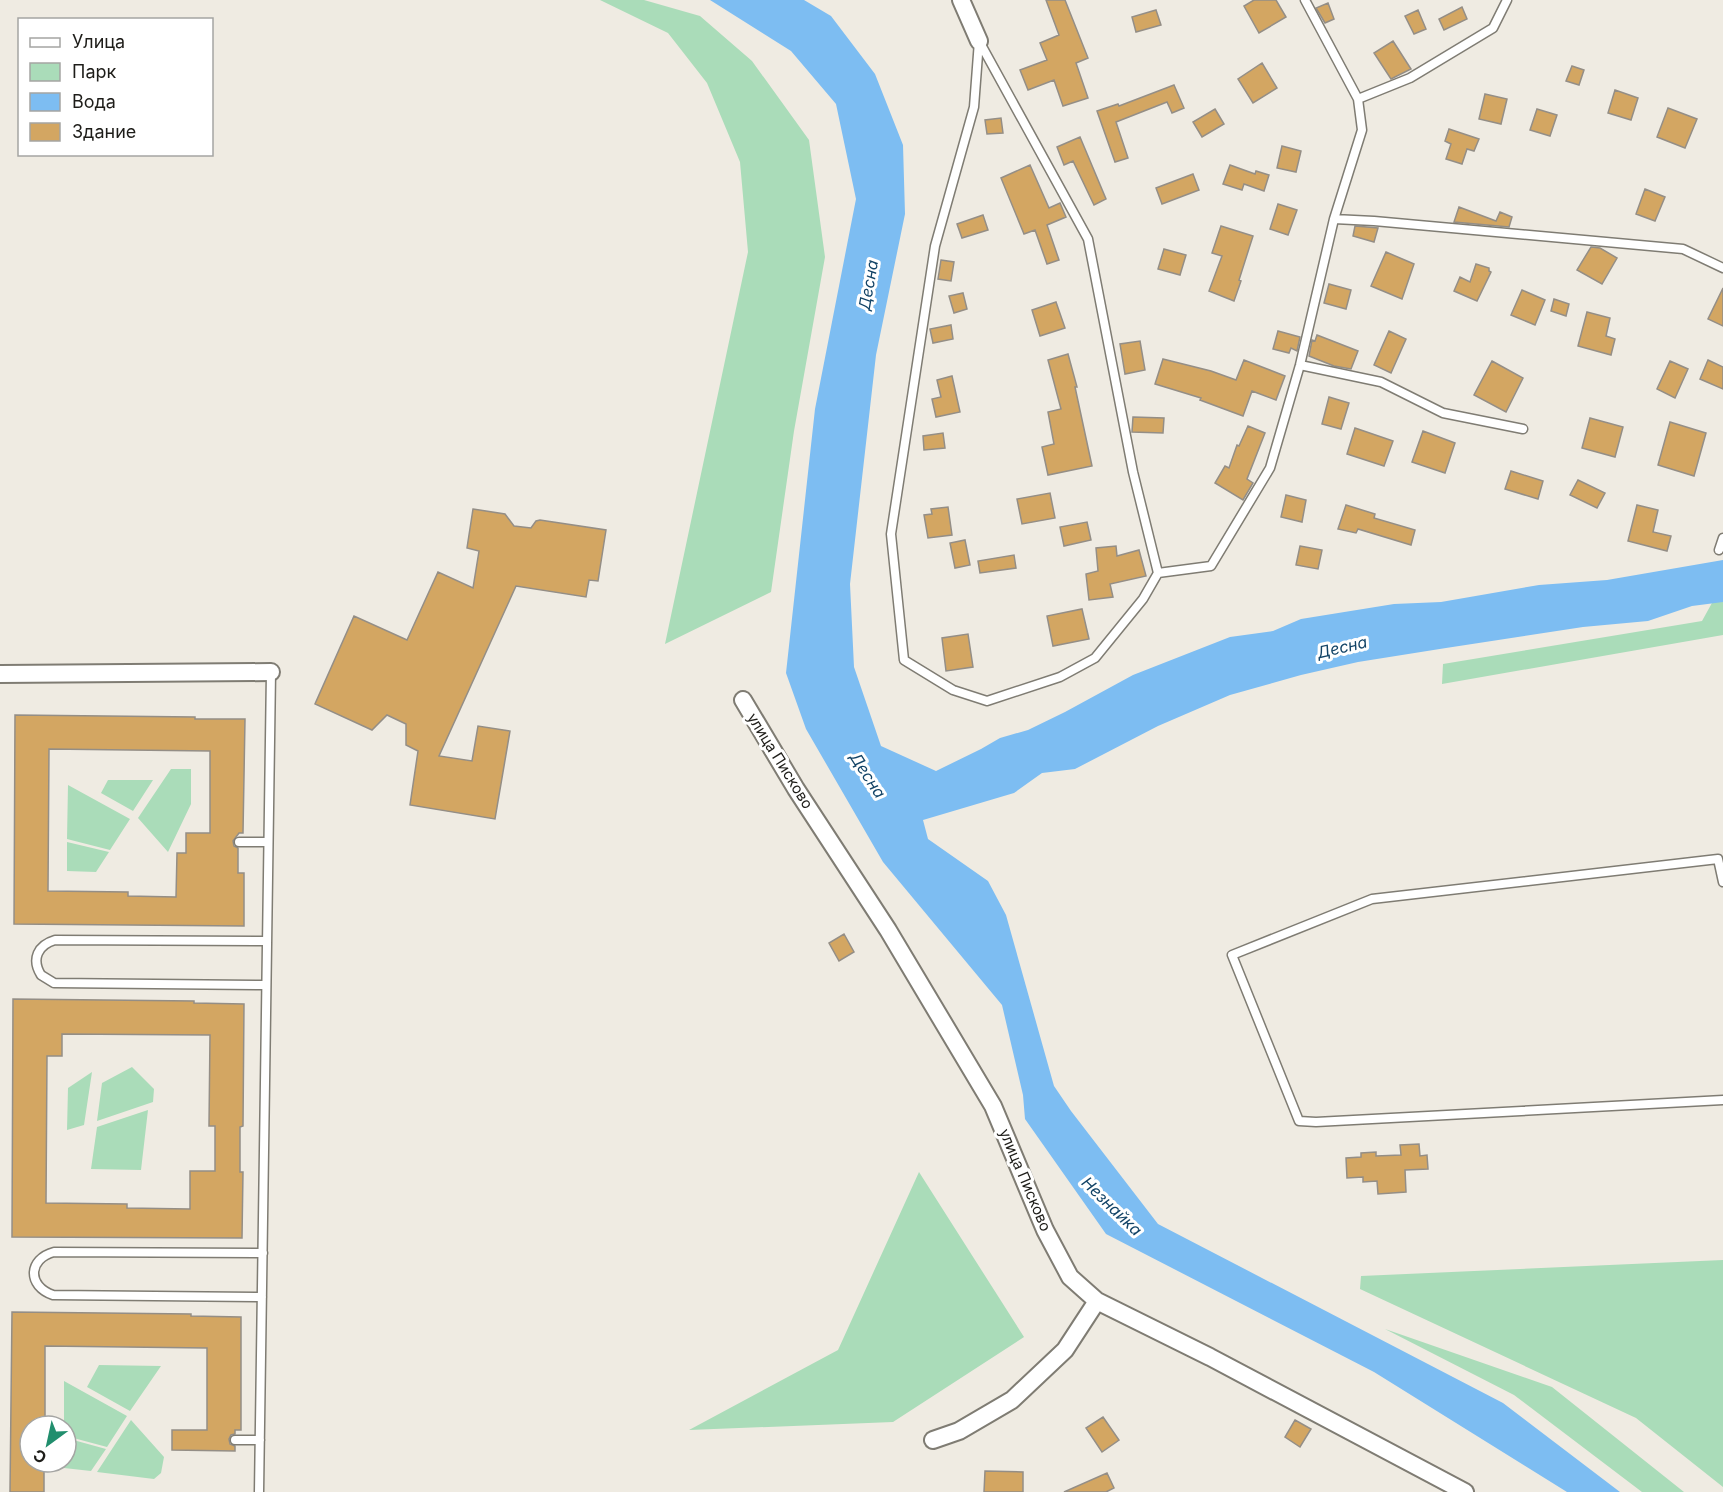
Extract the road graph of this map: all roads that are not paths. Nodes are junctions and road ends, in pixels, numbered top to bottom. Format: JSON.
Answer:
{"nodes":[{"id":1,"x":962,"y":0,"type":"edge"},
{"id":2,"x":1305,"y":0,"type":"edge"},
{"id":3,"x":1508,"y":0,"type":"edge"},
{"id":4,"x":979,"y":41,"type":"junction"},
{"id":5,"x":1358,"y":99,"type":"junction"},
{"id":6,"x":1334,"y":219,"type":"junction"},
{"id":7,"x":1723,"y":268,"type":"edge"},
{"id":8,"x":1300,"y":365,"type":"junction"},
{"id":9,"x":1523,"y":429,"type":"dead end"},
{"id":10,"x":1723,"y":538,"type":"edge"},
{"id":11,"x":1719,"y":550,"type":"dead end"},
{"id":12,"x":1158,"y":573,"type":"junction"},
{"id":13,"x":271,"y":672,"type":"joint"},
{"id":14,"x":0,"y":674,"type":"edge"},
{"id":15,"x":743,"y":700,"type":"dead end"},
{"id":16,"x":239,"y":842,"type":"dead end"},
{"id":17,"x":268,"y":842,"type":"junction"},
{"id":18,"x":1723,"y":882,"type":"edge"},
{"id":19,"x":267,"y":941,"type":"junction"},
{"id":20,"x":267,"y":985,"type":"junction"},
{"id":21,"x":1723,"y":1100,"type":"edge"},
{"id":22,"x":263,"y":1253,"type":"junction"},
{"id":23,"x":262,"y":1297,"type":"junction"},
{"id":24,"x":1097,"y":1301,"type":"junction"},
{"id":25,"x":235,"y":1440,"type":"dead end"},
{"id":26,"x":260,"y":1440,"type":"junction"},
{"id":27,"x":933,"y":1440,"type":"dead end"},
{"id":28,"x":259,"y":1492,"type":"edge"},
{"id":29,"x":1465,"y":1492,"type":"edge"}],
"edges":[{"from":1,"to":4,"type":"street"},
{"from":2,"to":5,"type":"lane"},
{"from":3,"to":5,"type":"lane"},
{"from":4,"to":12,"type":"lane"},
{"from":4,"to":12,"type":"lane"},
{"from":5,"to":6,"type":"lane"},
{"from":6,"to":7,"type":"lane"},
{"from":6,"to":8,"type":"lane"},
{"from":8,"to":9,"type":"lane"},
{"from":8,"to":12,"type":"lane"},
{"from":10,"to":11,"type":"lane"},
{"from":13,"to":14,"type":"street"},
{"from":13,"to":17,"type":"lane"},
{"from":15,"to":24,"type":"street","name":"улица Писково"},
{"from":16,"to":17,"type":"lane"},
{"from":17,"to":19,"type":"lane"},
{"from":18,"to":21,"type":"lane"},
{"from":19,"to":20,"type":"lane"},
{"from":19,"to":20,"type":"lane"},
{"from":20,"to":22,"type":"lane"},
{"from":22,"to":23,"type":"lane"},
{"from":22,"to":23,"type":"lane"},
{"from":23,"to":26,"type":"lane"},
{"from":24,"to":27,"type":"street"},
{"from":24,"to":29,"type":"street","name":"улица Писково"},
{"from":25,"to":26,"type":"lane"},
{"from":26,"to":28,"type":"lane"}]}
